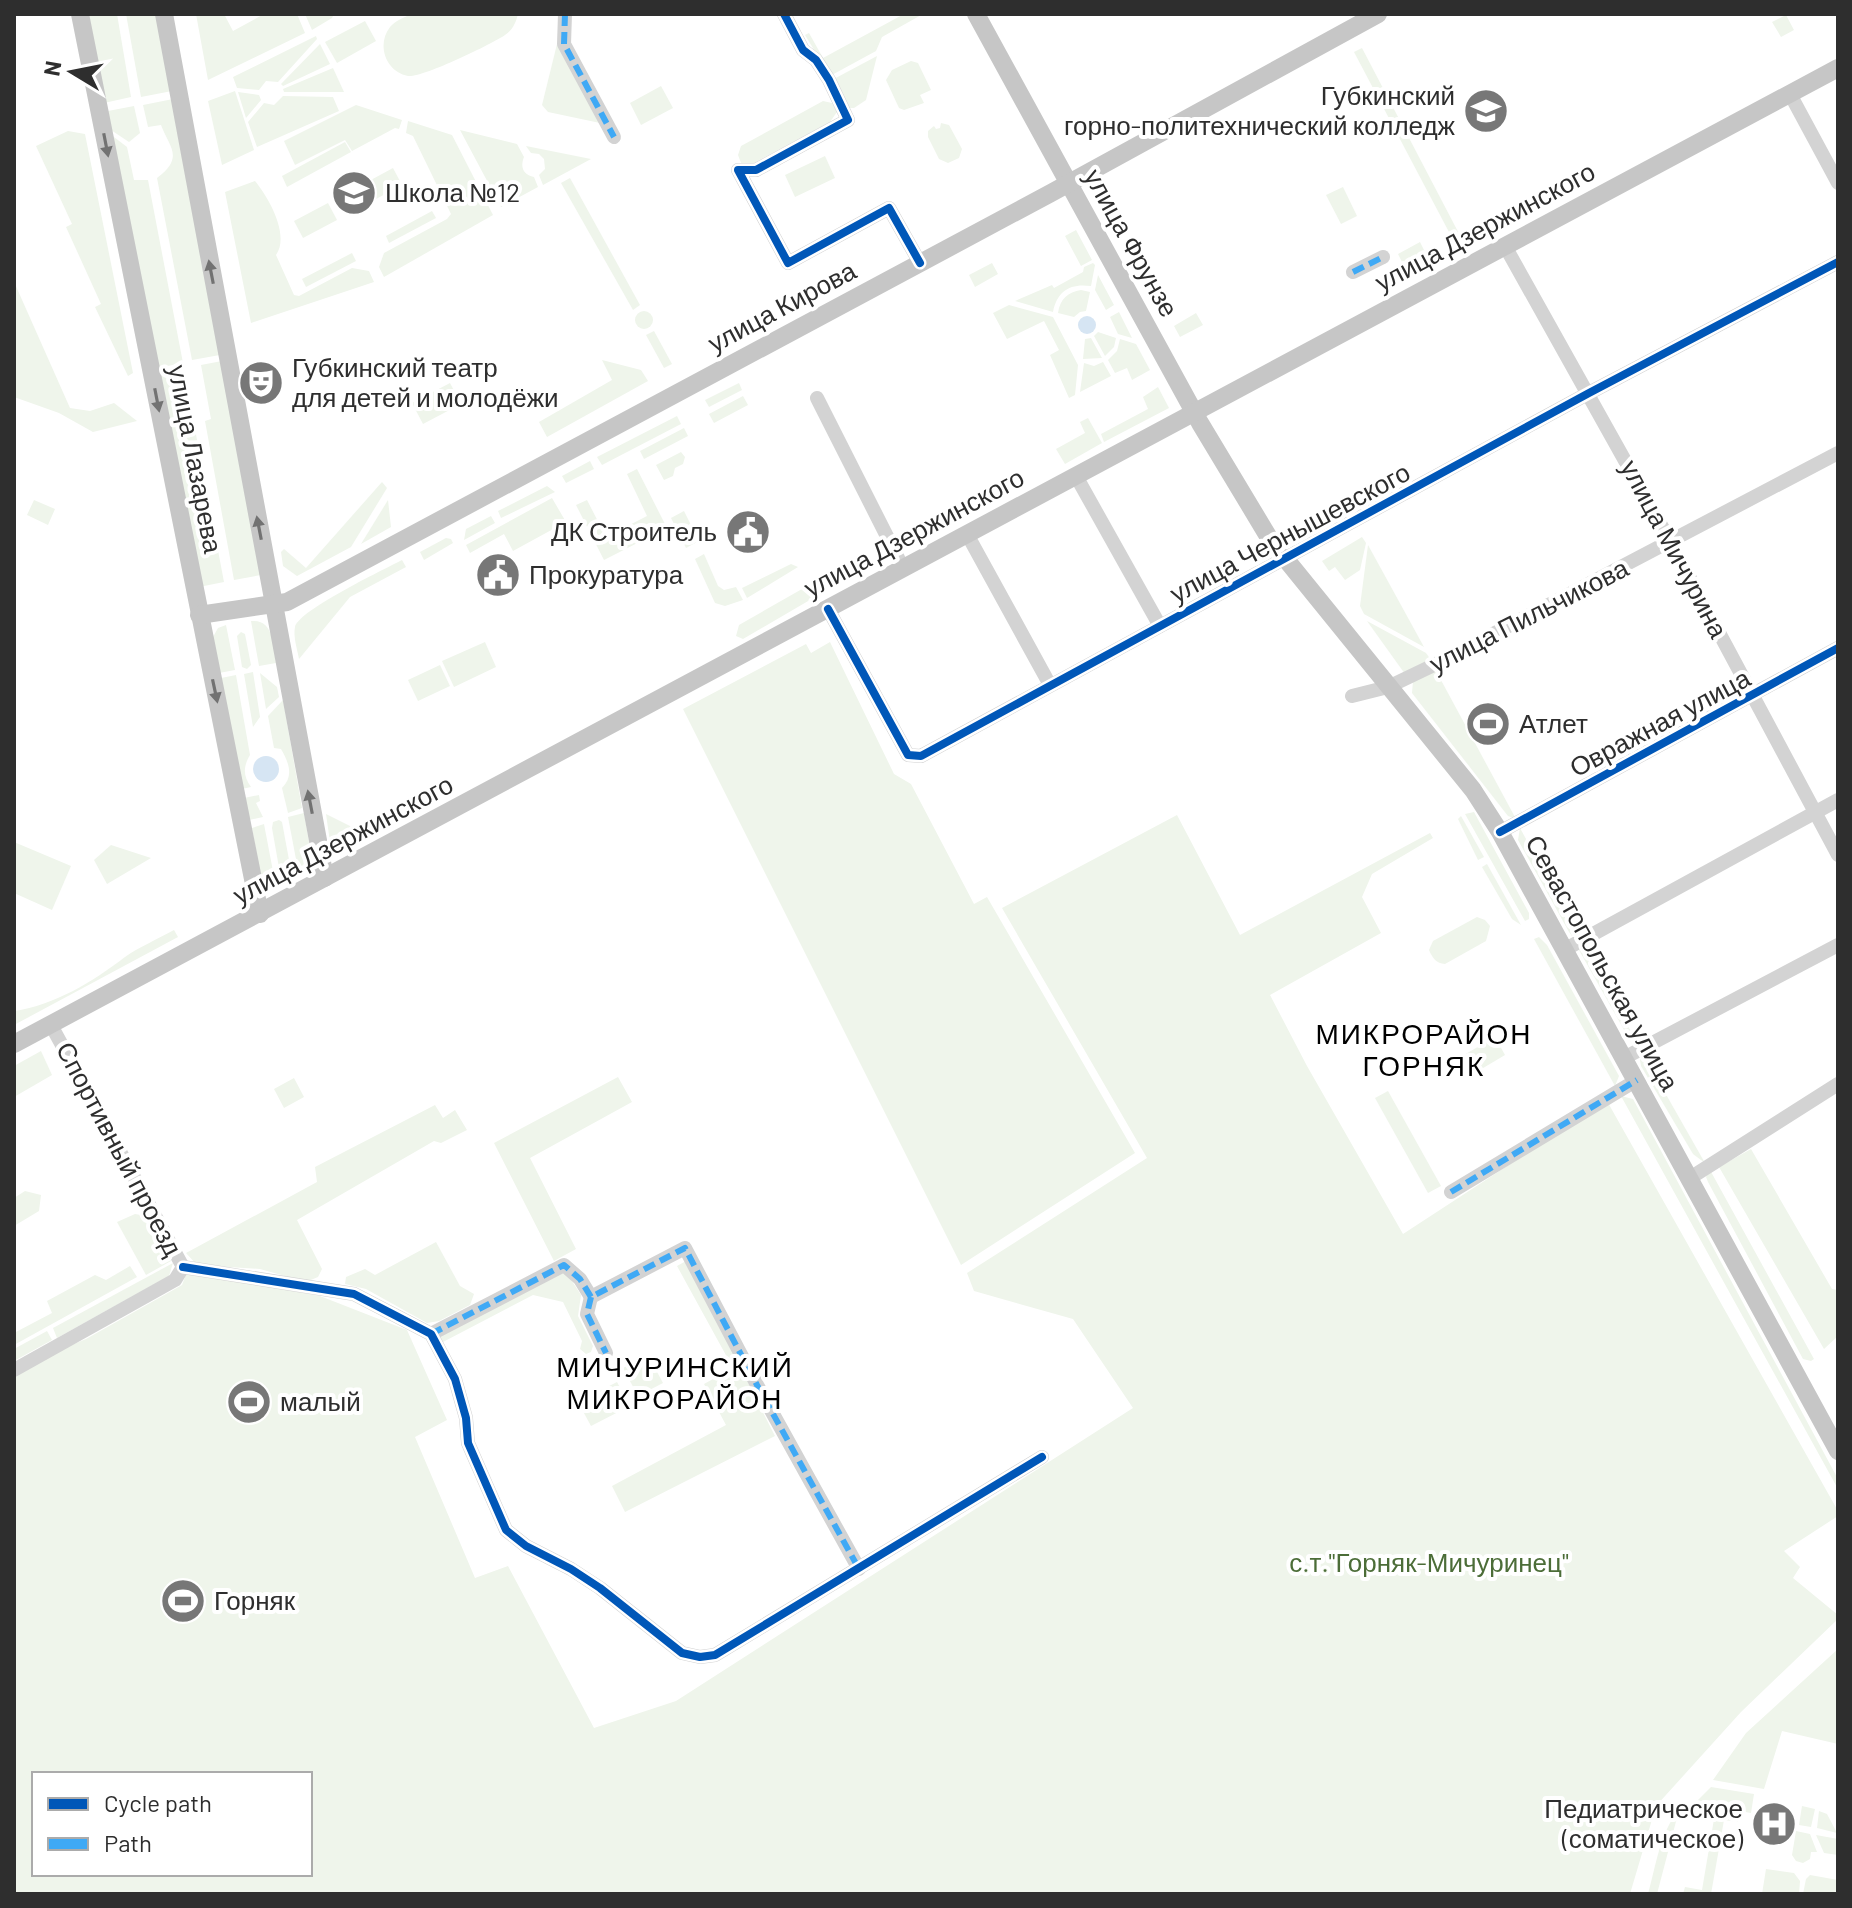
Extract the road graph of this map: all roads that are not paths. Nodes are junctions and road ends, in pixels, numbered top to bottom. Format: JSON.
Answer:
{"nodes":[{"id":1,"x":80,"y":14,"type":"edge"},
{"id":2,"x":164,"y":14,"type":"edge"},
{"id":3,"x":565,"y":14,"type":"edge"},
{"id":4,"x":784,"y":14,"type":"edge"},
{"id":5,"x":976,"y":14,"type":"edge"},
{"id":6,"x":1378,"y":14,"type":"edge"},
{"id":7,"x":1838,"y":68,"type":"edge"},
{"id":8,"x":1790,"y":94,"type":"junction"},
{"id":9,"x":614,"y":137,"type":"dead end"},
{"id":10,"x":1068,"y":182,"type":"junction"},
{"id":11,"x":1838,"y":183,"type":"edge"},
{"id":12,"x":1505,"y":246,"type":"junction"},
{"id":13,"x":1383,"y":257,"type":"dead end"},
{"id":14,"x":1838,"y":262,"type":"edge"},
{"id":15,"x":920,"y":263,"type":"junction"},
{"id":16,"x":1353,"y":272,"type":"dead end"},
{"id":17,"x":1589,"y":393,"type":"junction"},
{"id":18,"x":817,"y":398,"type":"dead end"},
{"id":19,"x":1194,"y":412,"type":"junction"},
{"id":20,"x":1838,"y":453,"type":"edge"},
{"id":21,"x":1076,"y":476,"type":"junction"},
{"id":22,"x":967,"y":534,"type":"junction"},
{"id":23,"x":1671,"y":543,"type":"junction"},
{"id":24,"x":1285,"y":558,"type":"junction"},
{"id":25,"x":903,"y":568,"type":"junction"},
{"id":26,"x":273,"y":605,"type":"junction"},
{"id":27,"x":828,"y":609,"type":"junction"},
{"id":28,"x":199,"y":615,"type":"junction"},
{"id":29,"x":1160,"y":626,"type":"junction"},
{"id":30,"x":1838,"y":648,"type":"edge"},
{"id":31,"x":1050,"y":685,"type":"junction"},
{"id":32,"x":1388,"y":687,"type":"junction"},
{"id":33,"x":1352,"y":696,"type":"dead end"},
{"id":34,"x":1753,"y":696,"type":"junction"},
{"id":35,"x":1838,"y":800,"type":"edge"},
{"id":36,"x":1816,"y":812,"type":"junction"},
{"id":37,"x":1500,"y":832,"type":"junction"},
{"id":38,"x":1838,"y":855,"type":"edge"},
{"id":39,"x":325,"y":878,"type":"junction"},
{"id":40,"x":260,"y":914,"type":"junction"},
{"id":41,"x":1838,"y":945,"type":"edge"},
{"id":42,"x":1564,"y":950,"type":"junction"},
{"id":43,"x":51,"y":1025,"type":"junction"},
{"id":44,"x":14,"y":1044,"type":"edge"},
{"id":45,"x":1624,"y":1058,"type":"junction"},
{"id":46,"x":1637,"y":1080,"type":"junction"},
{"id":47,"x":1838,"y":1084,"type":"edge"},
{"id":48,"x":1690,"y":1178,"type":"junction"},
{"id":49,"x":1451,"y":1192,"type":"dead end"},
{"id":50,"x":183,"y":1267,"type":"junction"},
{"id":51,"x":591,"y":1297,"type":"junction"},
{"id":52,"x":431,"y":1334,"type":"junction"},
{"id":53,"x":606,"y":1353,"type":"dead end"},
{"id":54,"x":14,"y":1370,"type":"edge"},
{"id":55,"x":1838,"y":1451,"type":"edge"},
{"id":56,"x":1042,"y":1457,"type":"dead end"},
{"id":57,"x":859,"y":1569,"type":"junction"}],
"edges":[{"from":1,"to":28,"type":"main road","name":"улица Лазарева","one_way":true},
{"from":26,"to":2,"type":"main road","name":"улица Лазарева","one_way":true},
{"from":3,"to":9,"type":"street"},
{"from":4,"to":15,"type":"street"},
{"from":5,"to":10,"type":"main road","name":"улица Фрунзе"},
{"from":6,"to":10,"type":"main road","name":"улица Кирова"},
{"from":7,"to":8,"type":"main road","name":"улица Дзержинского"},
{"from":8,"to":11,"type":"street"},
{"from":8,"to":12,"type":"main road","name":"улица Дзержинского"},
{"from":10,"to":15,"type":"main road","name":"улица Кирова"},
{"from":10,"to":19,"type":"main road","name":"улица Фрунзе"},
{"from":12,"to":17,"type":"street","name":"улица Мичурина"},
{"from":12,"to":19,"type":"main road","name":"улица Дзержинского"},
{"from":13,"to":16,"type":"street"},
{"from":14,"to":17,"type":"street","name":"улица Чернышевского"},
{"from":15,"to":26,"type":"main road","name":"улица Кирова"},
{"from":17,"to":23,"type":"street","name":"улица Мичурина"},
{"from":17,"to":24,"type":"street","name":"улица Чернышевского"},
{"from":18,"to":25,"type":"street"},
{"from":19,"to":21,"type":"main road","name":"улица Дзержинского"},
{"from":19,"to":24,"type":"main road","name":"Севастопольская улица"},
{"from":20,"to":23,"type":"street","name":"улица Пильчикова"},
{"from":21,"to":22,"type":"main road","name":"улица Дзержинского"},
{"from":21,"to":29,"type":"street"},
{"from":22,"to":25,"type":"main road","name":"улица Дзержинского"},
{"from":22,"to":31,"type":"street"},
{"from":23,"to":32,"type":"street","name":"улица Пильчикова"},
{"from":23,"to":34,"type":"street","name":"улица Мичурина"},
{"from":24,"to":29,"type":"street","name":"улица Чернышевского"},
{"from":24,"to":32,"type":"main road","name":"Севастопольская улица"},
{"from":25,"to":27,"type":"main road","name":"улица Дзержинского"},
{"from":26,"to":28,"type":"main road","name":"улица Кирова"},
{"from":39,"to":26,"type":"main road","name":"улица Лазарева","one_way":true},
{"from":27,"to":31,"type":"street","name":"улица Чернышевского"},
{"from":27,"to":39,"type":"main road","name":"улица Дзержинского"},
{"from":28,"to":40,"type":"main road","name":"улица Лазарева","one_way":true},
{"from":29,"to":31,"type":"street","name":"улица Чернышевского"},
{"from":30,"to":34,"type":"street","name":"Овражная улица"},
{"from":32,"to":33,"type":"street","name":"улица Пильчикова"},
{"from":32,"to":37,"type":"main road","name":"Севастопольская улица"},
{"from":34,"to":36,"type":"street","name":"улица Мичурина"},
{"from":34,"to":37,"type":"street","name":"Овражная улица"},
{"from":35,"to":36,"type":"street"},
{"from":36,"to":38,"type":"street","name":"улица Мичурина"},
{"from":36,"to":42,"type":"street"},
{"from":37,"to":42,"type":"main road","name":"Севастопольская улица"},
{"from":39,"to":40,"type":"main road","name":"улица Дзержинского"},
{"from":40,"to":43,"type":"main road","name":"улица Дзержинского"},
{"from":41,"to":45,"type":"street"},
{"from":42,"to":45,"type":"main road","name":"Севастопольская улица"},
{"from":43,"to":44,"type":"main road","name":"улица Дзержинского"},
{"from":43,"to":50,"type":"street","name":"Спортивный проезд"},
{"from":45,"to":46,"type":"main road","name":"Севастопольская улица"},
{"from":46,"to":48,"type":"main road","name":"Севастопольская улица"},
{"from":46,"to":49,"type":"street"},
{"from":47,"to":48,"type":"street"},
{"from":48,"to":55,"type":"main road","name":"Севастопольская улица"},
{"from":50,"to":52,"type":"street"},
{"from":50,"to":54,"type":"street","name":"Спортивный проезд"},
{"from":51,"to":52,"type":"street"},
{"from":51,"to":53,"type":"street"},
{"from":51,"to":57,"type":"street"},
{"from":52,"to":57,"type":"street"},
{"from":56,"to":57,"type":"street"}]}
